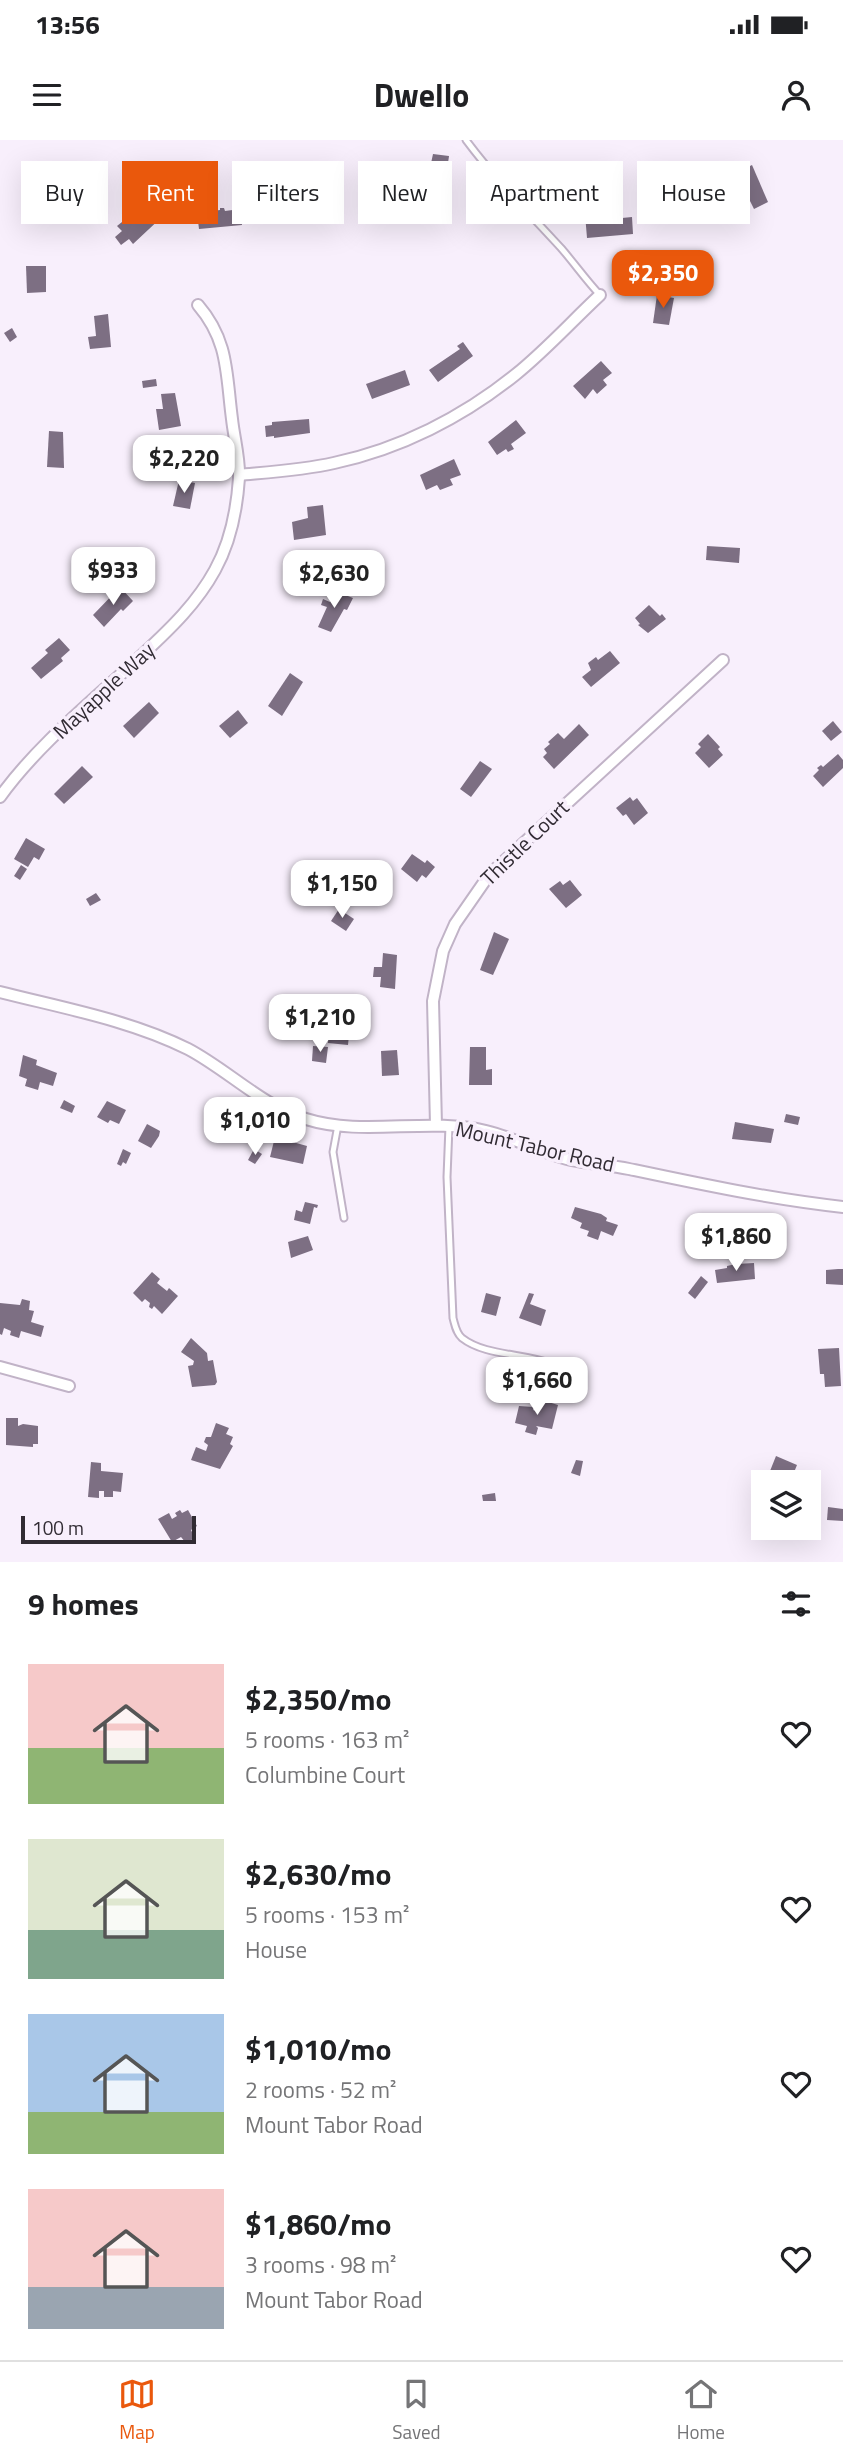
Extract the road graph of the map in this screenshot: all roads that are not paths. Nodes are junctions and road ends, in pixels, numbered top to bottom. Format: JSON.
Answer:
{"nodes":[{"id":1,"x":466,"y":140,"type":"edge"},
{"id":2,"x":600,"y":295,"type":"joint"},
{"id":3,"x":198,"y":305,"type":"dead end"},
{"id":4,"x":239,"y":475,"type":"junction"},
{"id":5,"x":723,"y":660,"type":"dead end"},
{"id":6,"x":0,"y":797,"type":"edge"},
{"id":7,"x":0,"y":992,"type":"edge"},
{"id":8,"x":338,"y":1125,"type":"junction"},
{"id":9,"x":436,"y":1125,"type":"junction"},
{"id":10,"x":449,"y":1126,"type":"junction"},
{"id":11,"x":843,"y":1207,"type":"edge"},
{"id":12,"x":344,"y":1218,"type":"dead end"},
{"id":13,"x":0,"y":1367,"type":"edge"},
{"id":14,"x":69,"y":1385,"type":"dead end"},
{"id":15,"x":580,"y":1389,"type":"dead end"}],
"edges":[{"from":1,"to":2,"type":"lane"},
{"from":2,"to":4,"type":"street"},
{"from":3,"to":4,"type":"street","name":"Mayapple Way"},
{"from":4,"to":6,"type":"street","name":"Mayapple Way"},
{"from":5,"to":9,"type":"street","name":"Thistle Court"},
{"from":7,"to":8,"type":"street","name":"Mount Tabor Road"},
{"from":8,"to":9,"type":"street","name":"Mount Tabor Road"},
{"from":8,"to":12,"type":"lane"},
{"from":9,"to":10,"type":"street","name":"Mount Tabor Road"},
{"from":10,"to":11,"type":"street","name":"Mount Tabor Road"},
{"from":10,"to":15,"type":"lane"},
{"from":13,"to":14,"type":"street"}]}
